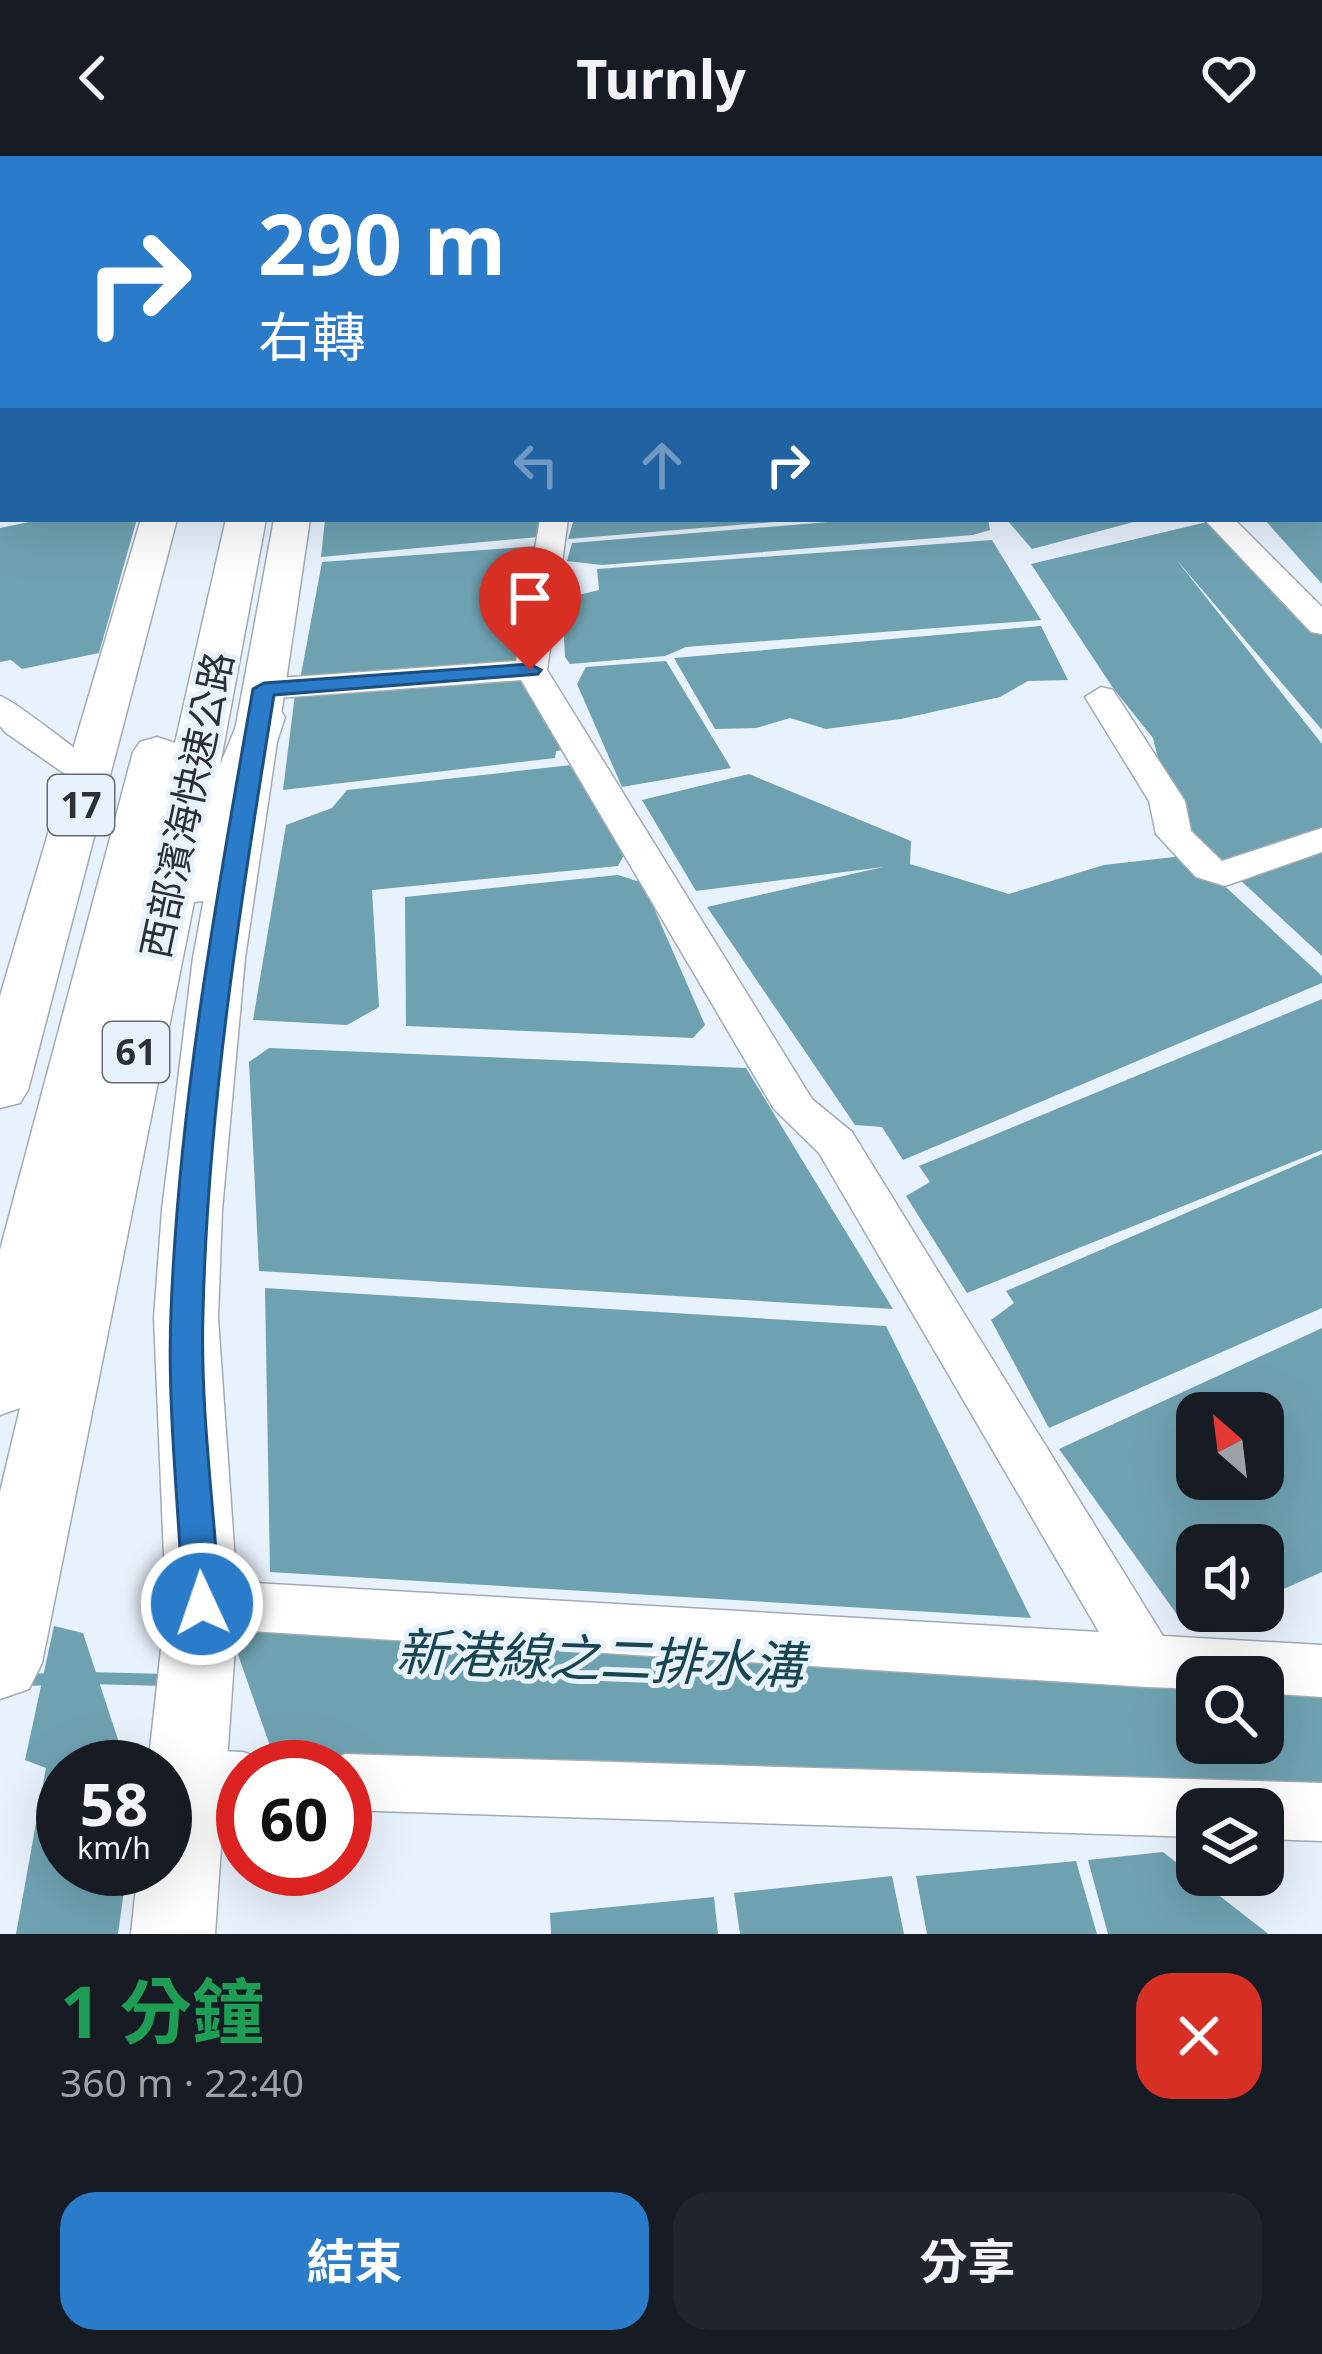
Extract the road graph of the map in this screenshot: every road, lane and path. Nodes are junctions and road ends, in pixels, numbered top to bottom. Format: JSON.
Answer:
{"nodes":[{"id":1,"x":158,"y":522,"type":"edge"},
{"id":2,"x":212,"y":522,"type":"edge"},
{"id":3,"x":245,"y":522,"type":"edge"},
{"id":4,"x":292,"y":522,"type":"edge"},
{"id":5,"x":554,"y":522,"type":"edge"},
{"id":6,"x":1221,"y":522,"type":"edge"},
{"id":7,"x":1322,"y":625,"type":"edge"},
{"id":8,"x":530,"y":670,"type":"junction"},
{"id":9,"x":1101,"y":697,"type":"dead end"},
{"id":10,"x":263,"y":703,"type":"junction"},
{"id":11,"x":0,"y":706,"type":"edge"},
{"id":12,"x":89,"y":776,"type":"junction"},
{"id":13,"x":1322,"y":839,"type":"edge"},
{"id":14,"x":0,"y":1090,"type":"edge"},
{"id":15,"x":0,"y":1388,"type":"edge"},
{"id":16,"x":17,"y":1584,"type":"junction"},
{"id":17,"x":202,"y":1604,"type":"junction"},
{"id":18,"x":1148,"y":1662,"type":"junction"},
{"id":19,"x":0,"y":1663,"type":"edge"},
{"id":20,"x":1322,"y":1671,"type":"edge"},
{"id":21,"x":216,"y":1779,"type":"edge"},
{"id":22,"x":372,"y":1783,"type":"edge"},
{"id":23,"x":1322,"y":1812,"type":"edge"},
{"id":24,"x":172,"y":1934,"type":"edge"}],
"edges":[{"from":1,"to":12,"type":"main road","number":"17"},
{"from":2,"to":15,"type":"highway","name":"西部濱海快速公路","number":"61"},
{"from":3,"to":16,"type":"highway","name":"西部濱海快速公路","number":"61"},
{"from":4,"to":10,"type":"main road"},
{"from":5,"to":8,"type":"street"},
{"from":6,"to":7,"type":"street"},
{"from":8,"to":10,"type":"street"},
{"from":8,"to":18,"type":"street"},
{"from":9,"to":13,"type":"street"},
{"from":10,"to":16,"type":"highway"},
{"from":10,"to":17,"type":"main road"},
{"from":11,"to":12,"type":"street"},
{"from":12,"to":14,"type":"main road","number":"17"},
{"from":16,"to":19,"type":"highway","number":"61"},
{"from":17,"to":18,"type":"street"},
{"from":17,"to":21,"type":"main road"},
{"from":18,"to":20,"type":"street"},
{"from":21,"to":24,"type":"main road"},
{"from":22,"to":23,"type":"street"}]}
